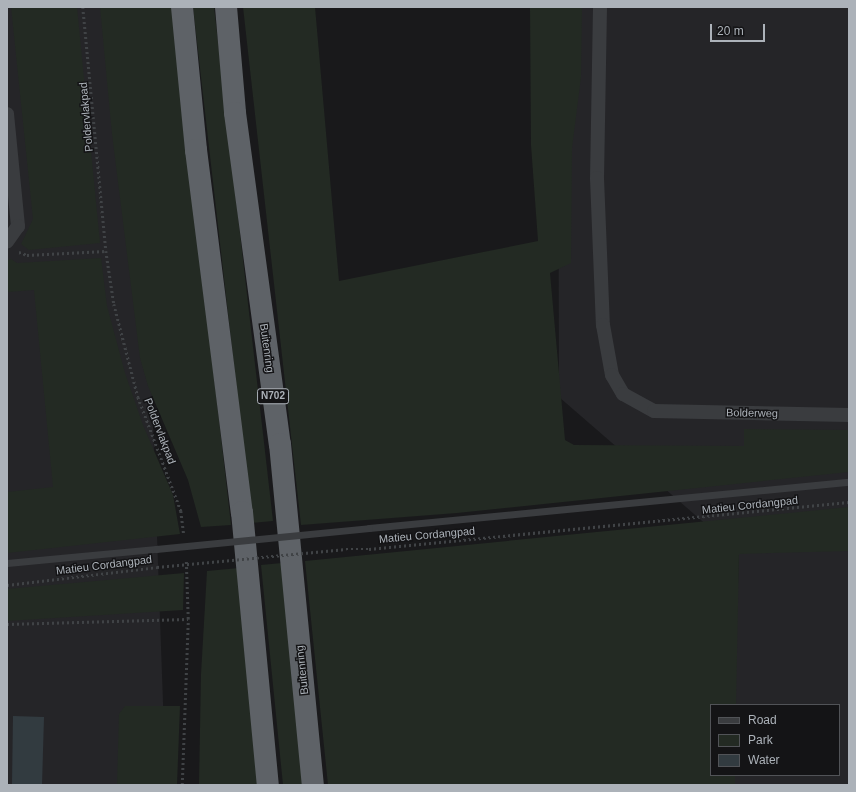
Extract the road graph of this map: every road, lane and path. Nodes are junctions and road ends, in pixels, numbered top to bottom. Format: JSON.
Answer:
{"nodes":[{"id":1,"x":83,"y":7,"type":"edge"},
{"id":2,"x":182,"y":7,"type":"edge"},
{"id":3,"x":226,"y":7,"type":"edge"},
{"id":4,"x":600,"y":7,"type":"edge"},
{"id":5,"x":7,"y":114,"type":"edge"},
{"id":6,"x":10,"y":246,"type":"edge"},
{"id":7,"x":106,"y":250,"type":"junction"},
{"id":8,"x":849,"y":415,"type":"edge"},
{"id":9,"x":849,"y":482,"type":"edge"},
{"id":10,"x":849,"y":502,"type":"edge"},
{"id":11,"x":184,"y":539,"type":"dead end"},
{"id":12,"x":186,"y":554,"type":"dead end"},
{"id":13,"x":7,"y":563,"type":"edge"},
{"id":14,"x":7,"y":585,"type":"edge"},
{"id":15,"x":188,"y":619,"type":"junction"},
{"id":16,"x":7,"y":624,"type":"edge"},
{"id":17,"x":182,"y":785,"type":"edge"},
{"id":18,"x":268,"y":785,"type":"edge"},
{"id":19,"x":313,"y":785,"type":"edge"}],
"edges":[{"from":1,"to":7,"type":"path","name":"Poldervlakpad"},
{"from":2,"to":18,"type":"highway"},
{"from":3,"to":19,"type":"highway","name":"Buitenring","number":"N702"},
{"from":4,"to":8,"type":"street","name":"Bolderweg"},
{"from":5,"to":6,"type":"street"},
{"from":6,"to":7,"type":"path"},
{"from":7,"to":11,"type":"path","name":"Poldervlakpad"},
{"from":9,"to":13,"type":"lane","bridge":true},
{"from":10,"to":14,"type":"path","name":"Matieu Cordangpad","bridge":true},
{"from":12,"to":15,"type":"path"},
{"from":15,"to":16,"type":"path"},
{"from":15,"to":17,"type":"path"}]}
